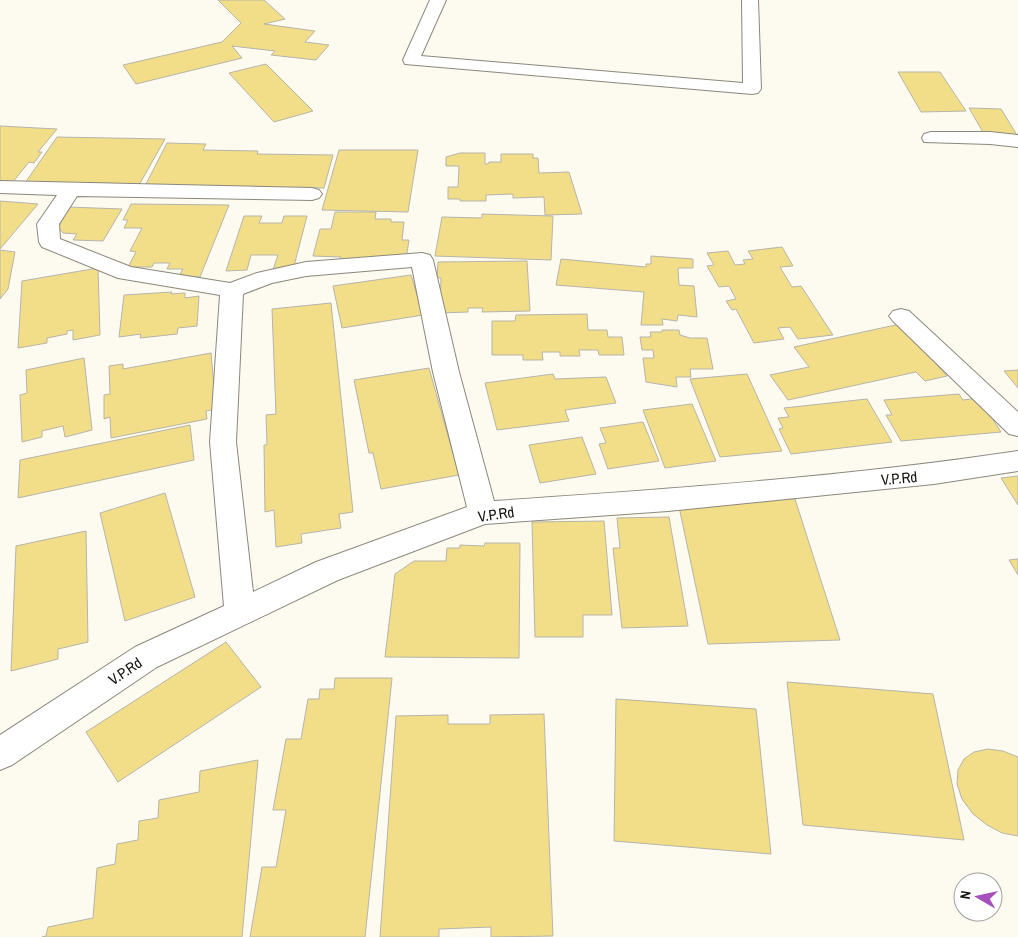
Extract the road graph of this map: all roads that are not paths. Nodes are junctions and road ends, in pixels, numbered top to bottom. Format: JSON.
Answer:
{"nodes":[{"id":1,"x":438,"y":0,"type":"edge"},
{"id":2,"x":750,"y":0,"type":"edge"},
{"id":3,"x":931,"y":138,"type":"dead end"},
{"id":4,"x":1018,"y":141,"type":"edge"},
{"id":5,"x":0,"y":187,"type":"edge"},
{"id":6,"x":71,"y":190,"type":"junction"},
{"id":7,"x":312,"y":194,"type":"dead end"},
{"id":8,"x":232,"y":290,"type":"junction"},
{"id":9,"x":901,"y":316,"type":"dead end"},
{"id":10,"x":1018,"y":427,"type":"edge"},
{"id":11,"x":1018,"y":461,"type":"edge"},
{"id":12,"x":484,"y":513,"type":"junction"},
{"id":13,"x":240,"y":612,"type":"junction"},
{"id":14,"x":0,"y":754,"type":"edge"}],
"edges":[{"from":1,"to":2,"type":"street"},
{"from":3,"to":4,"type":"street"},
{"from":5,"to":6,"type":"street"},
{"from":6,"to":7,"type":"street"},
{"from":6,"to":8,"type":"street"},
{"from":8,"to":12,"type":"street"},
{"from":8,"to":13,"type":"street"},
{"from":9,"to":10,"type":"street"},
{"from":11,"to":12,"type":"street","name":"V.P.Rd"},
{"from":12,"to":13,"type":"street","name":"V.P.Rd"},
{"from":13,"to":14,"type":"street","name":"V.P.Rd"}]}
